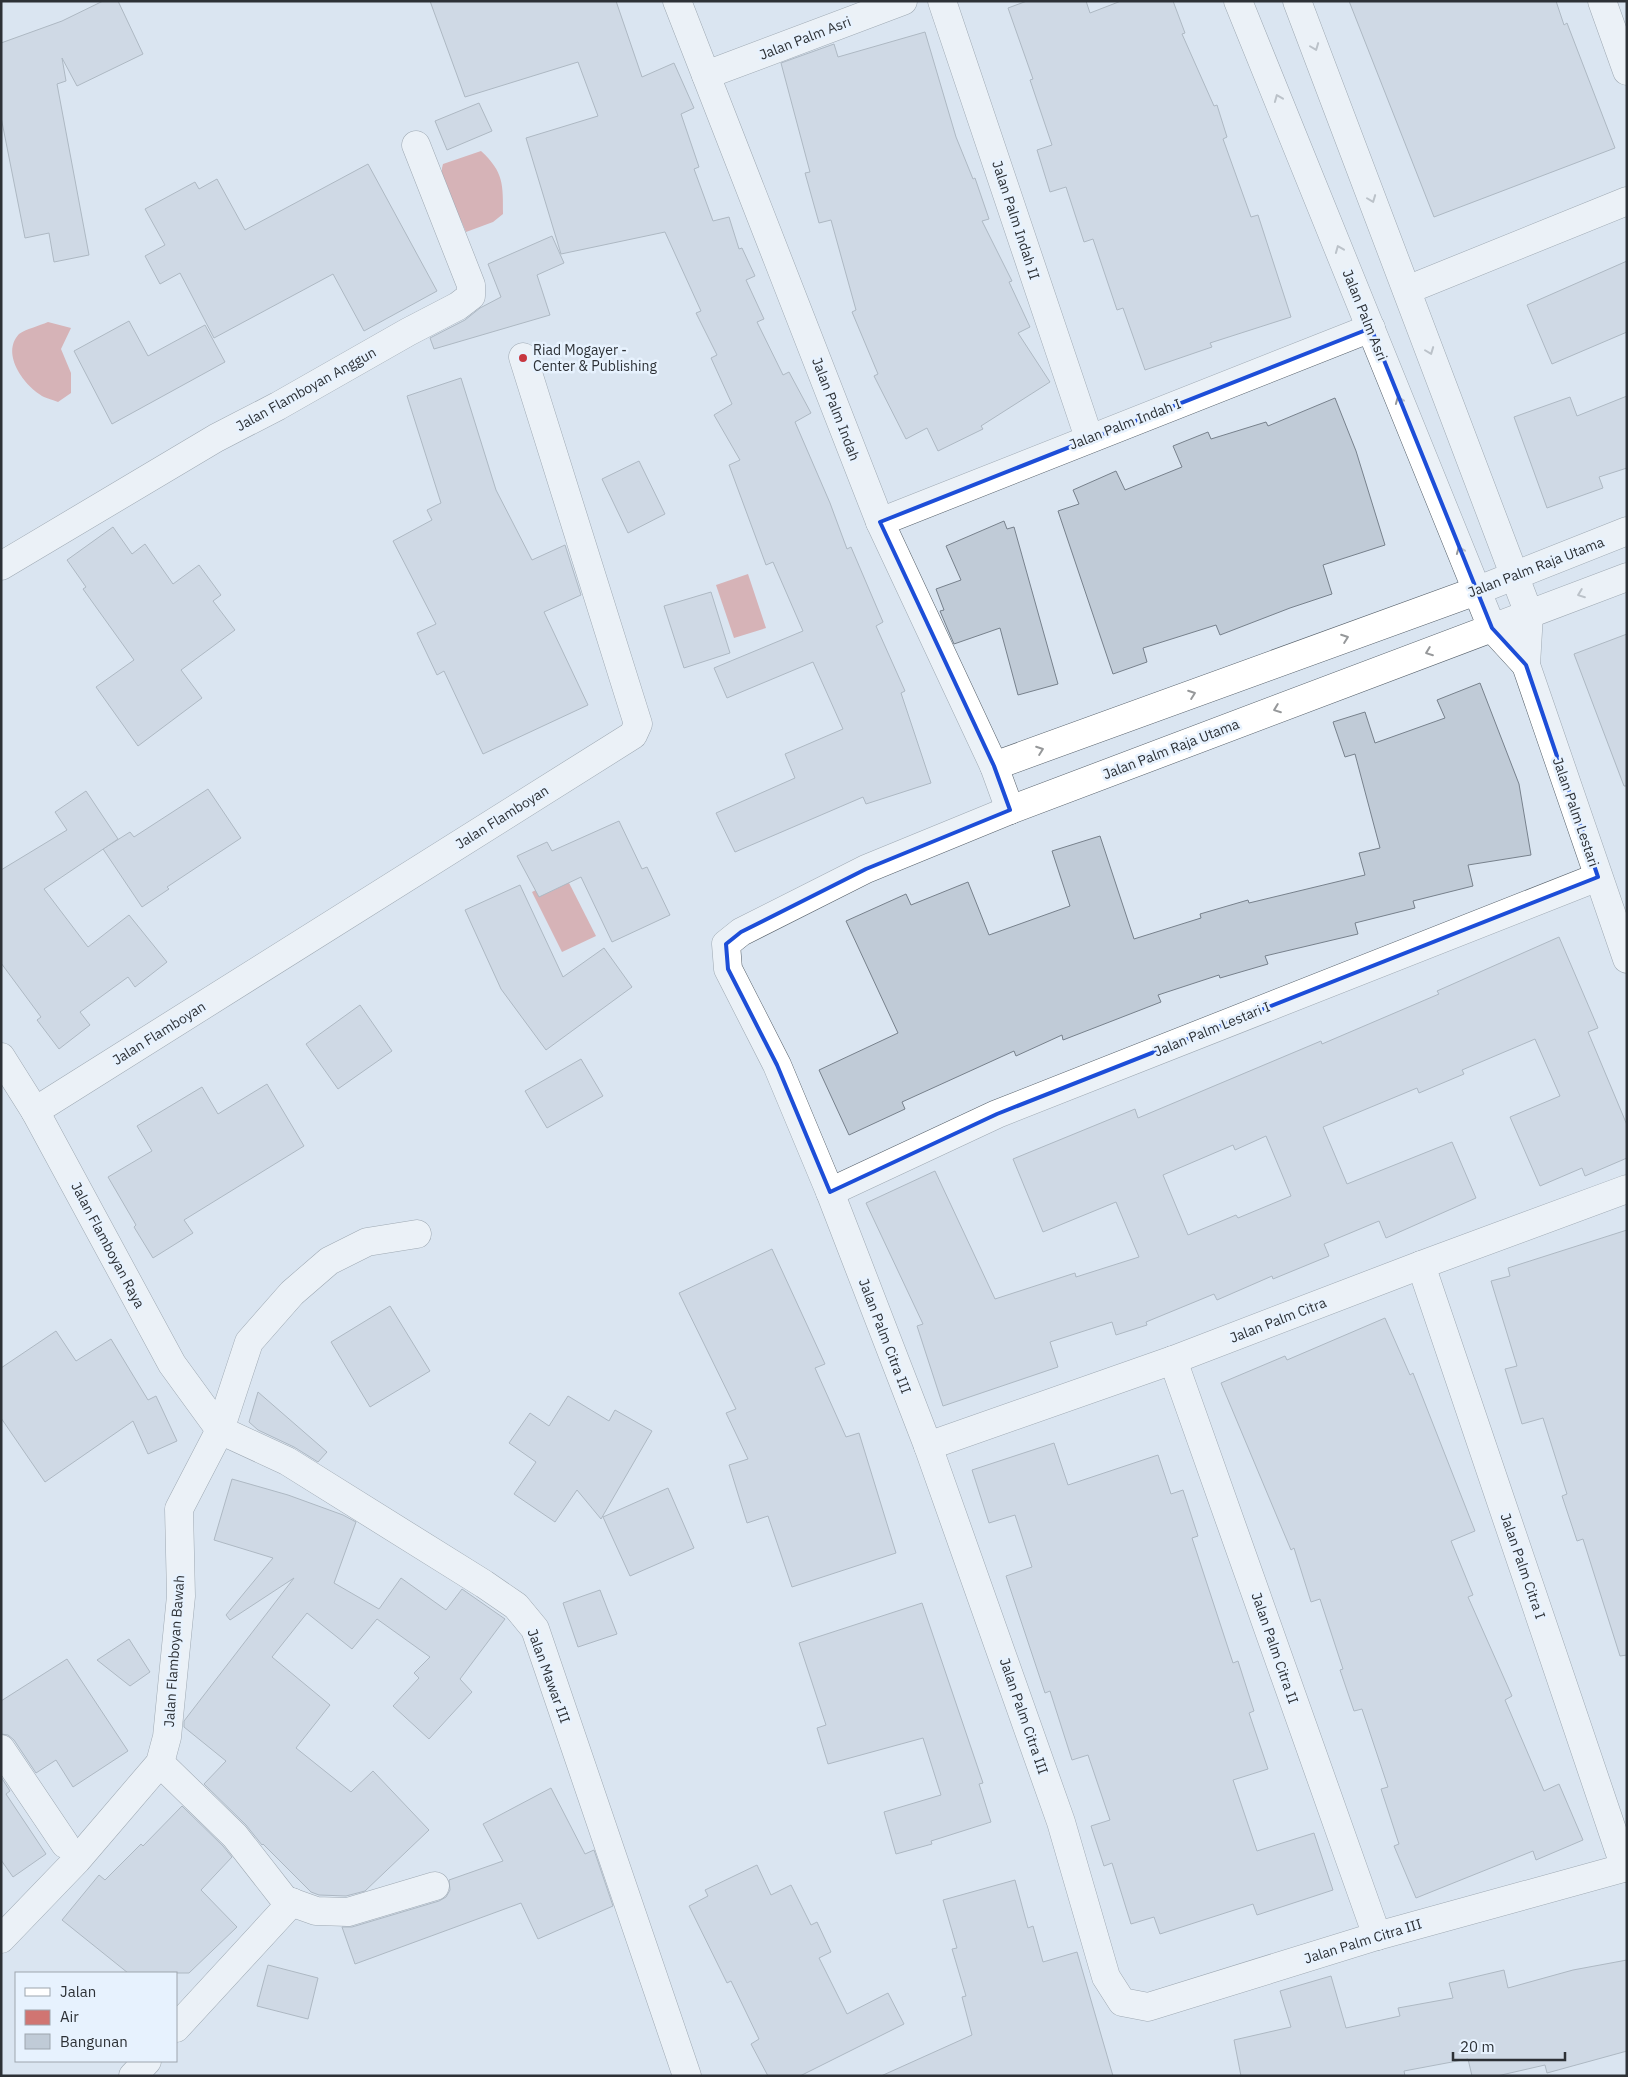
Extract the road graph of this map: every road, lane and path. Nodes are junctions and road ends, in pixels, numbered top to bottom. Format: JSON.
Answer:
{"nodes":[{"id":1,"x":677,"y":1,"type":"edge"},
{"id":2,"x":903,"y":1,"type":"edge"},
{"id":3,"x":942,"y":1,"type":"edge"},
{"id":4,"x":1238,"y":1,"type":"edge"},
{"id":5,"x":1297,"y":1,"type":"edge"},
{"id":6,"x":1602,"y":1,"type":"edge"},
{"id":7,"x":1627,"y":71,"type":"edge"},
{"id":8,"x":706,"y":75,"type":"junction"},
{"id":9,"x":416,"y":145,"type":"dead end"},
{"id":10,"x":1627,"y":201,"type":"edge"},
{"id":11,"x":1406,"y":290,"type":"junction"},
{"id":12,"x":1371,"y":328,"type":"junction"},
{"id":13,"x":523,"y":357,"type":"dead end"},
{"id":14,"x":1089,"y":438,"type":"junction"},
{"id":15,"x":880,"y":522,"type":"junction"},
{"id":16,"x":1627,"y":532,"type":"edge"},
{"id":17,"x":1,"y":566,"type":"edge"},
{"id":18,"x":1515,"y":575,"type":"junction"},
{"id":19,"x":1627,"y":577,"type":"edge"},
{"id":20,"x":1476,"y":591,"type":"junction"},
{"id":21,"x":1529,"y":614,"type":"junction"},
{"id":22,"x":1492,"y":628,"type":"junction"},
{"id":23,"x":1526,"y":665,"type":"junction"},
{"id":24,"x":994,"y":766,"type":"junction"},
{"id":25,"x":1010,"y":810,"type":"junction"},
{"id":26,"x":1598,"y":877,"type":"junction"},
{"id":27,"x":726,"y":944,"type":"joint"},
{"id":28,"x":1627,"y":959,"type":"edge"},
{"id":29,"x":1,"y":1057,"type":"edge"},
{"id":30,"x":35,"y":1111,"type":"junction"},
{"id":31,"x":1627,"y":1189,"type":"edge"},
{"id":32,"x":830,"y":1192,"type":"junction"},
{"id":33,"x":417,"y":1234,"type":"dead end"},
{"id":34,"x":1421,"y":1265,"type":"junction"},
{"id":35,"x":1173,"y":1360,"type":"junction"},
{"id":36,"x":220,"y":1430,"type":"junction"},
{"id":37,"x":928,"y":1446,"type":"junction"},
{"id":38,"x":1,"y":1749,"type":"edge"},
{"id":39,"x":160,"y":1762,"type":"junction"},
{"id":40,"x":65,"y":1844,"type":"dead end"},
{"id":41,"x":1626,"y":1868,"type":"edge"},
{"id":42,"x":435,"y":1886,"type":"dead end"},
{"id":43,"x":292,"y":1902,"type":"junction"},
{"id":44,"x":1377,"y":1936,"type":"junction"},
{"id":45,"x":1,"y":1939,"type":"edge"},
{"id":46,"x":178,"y":2026,"type":"edge"},
{"id":47,"x":146,"y":2062,"type":"edge"},
{"id":48,"x":133,"y":2076,"type":"edge"},
{"id":49,"x":687,"y":2076,"type":"edge"}],
"edges":[{"from":1,"to":8,"type":"street","name":"Jalan Palm Indah"},
{"from":2,"to":8,"type":"street","name":"Jalan Palm Asri"},
{"from":3,"to":14,"type":"street","name":"Jalan Palm Indah II"},
{"from":12,"to":4,"type":"street","name":"Jalan Palm Asri","one_way":true},
{"from":5,"to":11,"type":"street","one_way":true},
{"from":6,"to":7,"type":"street"},
{"from":8,"to":15,"type":"street","name":"Jalan Palm Indah"},
{"from":9,"to":17,"type":"street","name":"Jalan Flamboyan Anggun"},
{"from":10,"to":11,"type":"street"},
{"from":11,"to":18,"type":"street","one_way":true},
{"from":12,"to":14,"type":"street","name":"Jalan Palm Indah I"},
{"from":20,"to":12,"type":"street","name":"Jalan Palm Asri","one_way":true},
{"from":13,"to":30,"type":"street","name":"Jalan Flamboyan"},
{"from":14,"to":15,"type":"street","name":"Jalan Palm Indah I"},
{"from":15,"to":24,"type":"street","name":"Jalan Palm Indah"},
{"from":16,"to":18,"type":"street","name":"Jalan Palm Raja Utama"},
{"from":18,"to":20,"type":"street","name":"Jalan Palm Raja Utama"},
{"from":18,"to":21,"type":"street"},
{"from":19,"to":21,"type":"street","name":"Jalan Palm Raja Utama","one_way":true},
{"from":20,"to":22,"type":"street","name":"Jalan Palm Asri"},
{"from":24,"to":20,"type":"street","name":"Jalan Palm Raja Utama","one_way":true},
{"from":21,"to":22,"type":"street","name":"Jalan Palm Raja Utama"},
{"from":21,"to":23,"type":"street","name":"Jalan Palm Lestari"},
{"from":22,"to":23,"type":"street","name":"Jalan Palm Lestari"},
{"from":22,"to":25,"type":"street","name":"Jalan Palm Raja Utama","one_way":true},
{"from":23,"to":26,"type":"street","name":"Jalan Palm Lestari"},
{"from":24,"to":25,"type":"street","name":"Jalan Palm Indah"},
{"from":25,"to":27,"type":"street","name":"Jalan Palm Raja Utama"},
{"from":26,"to":28,"type":"street","name":"Jalan Palm Lestari"},
{"from":26,"to":32,"type":"street","name":"Jalan Palm Lestari I"},
{"from":27,"to":32,"type":"street","name":"Jalan Palm Citra III"},
{"from":29,"to":30,"type":"street","name":"Jalan Flamboyan Raya"},
{"from":30,"to":36,"type":"street","name":"Jalan Flamboyan Raya"},
{"from":31,"to":34,"type":"street","name":"Jalan Palm Citra"},
{"from":32,"to":37,"type":"street","name":"Jalan Palm Citra III"},
{"from":33,"to":36,"type":"street","name":"Jalan Flamboyan Bawah"},
{"from":34,"to":35,"type":"street","name":"Jalan Palm Citra"},
{"from":34,"to":41,"type":"street","name":"Jalan Palm Citra I"},
{"from":35,"to":37,"type":"street","name":"Jalan Palm Citra"},
{"from":35,"to":44,"type":"street","name":"Jalan Palm Citra II"},
{"from":36,"to":39,"type":"street","name":"Jalan Flamboyan Bawah"},
{"from":36,"to":49,"type":"street","name":"Jalan Mawar III"},
{"from":37,"to":44,"type":"street","name":"Jalan Palm Citra III"},
{"from":38,"to":40,"type":"street"},
{"from":39,"to":43,"type":"street"},
{"from":39,"to":45,"type":"street","name":"Jalan Flamboyan Bawah"},
{"from":41,"to":44,"type":"street","name":"Jalan Palm Citra III"},
{"from":42,"to":43,"type":"street"},
{"from":43,"to":46,"type":"street"},
{"from":47,"to":48,"type":"street"}]}
